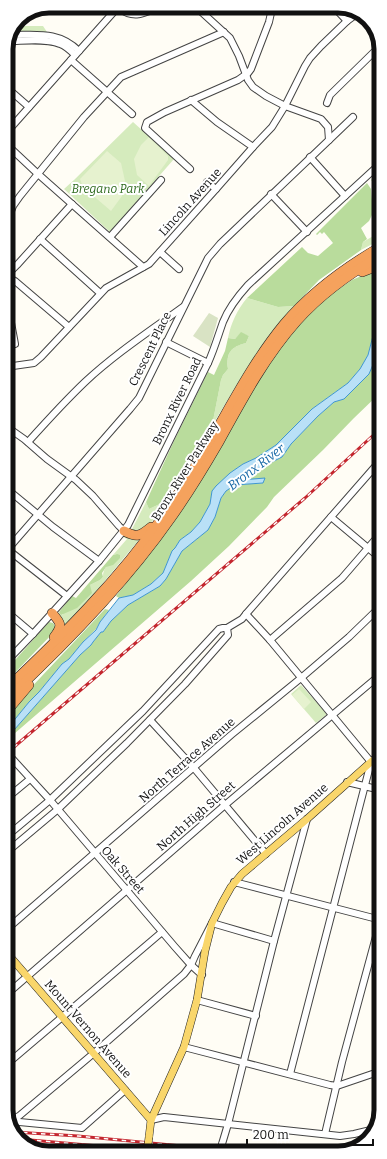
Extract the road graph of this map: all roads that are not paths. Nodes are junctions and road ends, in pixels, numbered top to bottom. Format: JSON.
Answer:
{"nodes":[{"id":1,"x":114,"y":13,"type":"edge"},
{"id":2,"x":126,"y":13,"type":"edge"},
{"id":3,"x":141,"y":13,"type":"edge"},
{"id":4,"x":203,"y":13,"type":"edge"},
{"id":5,"x":271,"y":13,"type":"edge"},
{"id":6,"x":340,"y":13,"type":"edge"},
{"id":7,"x":353,"y":17,"type":"edge"},
{"id":8,"x":347,"y":21,"type":"junction"},
{"id":9,"x":224,"y":32,"type":"junction"},
{"id":10,"x":16,"y":35,"type":"edge"},
{"id":11,"x":42,"y":38,"type":"junction"},
{"id":12,"x":14,"y":40,"type":"edge"},
{"id":13,"x":374,"y":52,"type":"edge"},
{"id":14,"x":75,"y":55,"type":"junction"},
{"id":15,"x":246,"y":75,"type":"junction"},
{"id":16,"x":108,"y":92,"type":"junction"},
{"id":17,"x":13,"y":93,"type":"edge"},
{"id":18,"x":192,"y":100,"type":"junction"},
{"id":19,"x":327,"y":103,"type":"dead end"},
{"id":20,"x":285,"y":106,"type":"junction"},
{"id":21,"x":29,"y":107,"type":"junction"},
{"id":22,"x":132,"y":114,"type":"dead end"},
{"id":23,"x":353,"y":117,"type":"dead end"},
{"id":24,"x":13,"y":125,"type":"edge"},
{"id":25,"x":329,"y":140,"type":"junction"},
{"id":26,"x":253,"y":147,"type":"junction"},
{"id":27,"x":13,"y":151,"type":"edge"},
{"id":28,"x":310,"y":157,"type":"junction"},
{"id":29,"x":190,"y":169,"type":"dead end"},
{"id":30,"x":374,"y":169,"type":"edge"},
{"id":31,"x":38,"y":174,"type":"junction"},
{"id":32,"x":161,"y":180,"type":"dead end"},
{"id":33,"x":207,"y":182,"type":"dead end"},
{"id":34,"x":216,"y":189,"type":"junction"},
{"id":35,"x":272,"y":194,"type":"junction"},
{"id":36,"x":345,"y":196,"type":"junction"},
{"id":37,"x":72,"y":204,"type":"junction"},
{"id":38,"x":13,"y":206,"type":"edge"},
{"id":39,"x":307,"y":232,"type":"junction"},
{"id":40,"x":110,"y":237,"type":"junction"},
{"id":41,"x":40,"y":240,"type":"junction"},
{"id":42,"x":374,"y":251,"type":"edge"},
{"id":43,"x":160,"y":252,"type":"junction"},
{"id":44,"x":374,"y":260,"type":"edge"},
{"id":45,"x":143,"y":267,"type":"junction"},
{"id":46,"x":374,"y":267,"type":"edge"},
{"id":47,"x":13,"y":269,"type":"edge"},
{"id":48,"x":179,"y":269,"type":"dead end"},
{"id":49,"x":13,"y":280,"type":"edge"},
{"id":50,"x":336,"y":285,"type":"junction"},
{"id":51,"x":100,"y":293,"type":"junction"},
{"id":52,"x":183,"y":307,"type":"junction"},
{"id":53,"x":69,"y":327,"type":"junction"},
{"id":54,"x":13,"y":333,"type":"edge"},
{"id":55,"x":166,"y":342,"type":"junction"},
{"id":56,"x":15,"y":344,"type":"dead end"},
{"id":57,"x":208,"y":364,"type":"junction"},
{"id":58,"x":13,"y":366,"type":"edge"},
{"id":59,"x":13,"y":431,"type":"edge"},
{"id":60,"x":28,"y":442,"type":"junction"},
{"id":61,"x":374,"y":467,"type":"edge"},
{"id":62,"x":72,"y":476,"type":"junction"},
{"id":63,"x":13,"y":494,"type":"edge"},
{"id":64,"x":37,"y":514,"type":"junction"},
{"id":65,"x":163,"y":516,"type":"junction"},
{"id":66,"x":331,"y":517,"type":"junction"},
{"id":67,"x":124,"y":531,"type":"junction"},
{"id":68,"x":374,"y":541,"type":"edge"},
{"id":69,"x":13,"y":542,"type":"edge"},
{"id":70,"x":368,"y":548,"type":"junction"},
{"id":71,"x":374,"y":553,"type":"edge"},
{"id":72,"x":13,"y":554,"type":"edge"},
{"id":73,"x":99,"y":561,"type":"junction"},
{"id":74,"x":67,"y":596,"type":"junction"},
{"id":75,"x":52,"y":613,"type":"junction"},
{"id":76,"x":374,"y":613,"type":"edge"},
{"id":77,"x":246,"y":614,"type":"junction"},
{"id":78,"x":13,"y":617,"type":"edge"},
{"id":79,"x":227,"y":628,"type":"junction"},
{"id":80,"x":33,"y":634,"type":"junction"},
{"id":81,"x":270,"y":640,"type":"junction"},
{"id":82,"x":13,"y":655,"type":"edge"},
{"id":83,"x":45,"y":657,"type":"junction"},
{"id":84,"x":301,"y":678,"type":"junction"},
{"id":85,"x":374,"y":680,"type":"edge"},
{"id":86,"x":13,"y":683,"type":"edge"},
{"id":87,"x":13,"y":692,"type":"edge"},
{"id":88,"x":13,"y":704,"type":"edge"},
{"id":89,"x":333,"y":715,"type":"junction"},
{"id":90,"x":150,"y":720,"type":"junction"},
{"id":91,"x":374,"y":759,"type":"edge"},
{"id":92,"x":13,"y":760,"type":"edge"},
{"id":93,"x":371,"y":762,"type":"junction"},
{"id":94,"x":194,"y":768,"type":"junction"},
{"id":95,"x":30,"y":779,"type":"junction"},
{"id":96,"x":348,"y":782,"type":"junction"},
{"id":97,"x":365,"y":786,"type":"junction"},
{"id":98,"x":374,"y":788,"type":"edge"},
{"id":99,"x":13,"y":793,"type":"edge"},
{"id":100,"x":50,"y":800,"type":"junction"},
{"id":101,"x":225,"y":805,"type":"junction"},
{"id":102,"x":57,"y":810,"type":"junction"},
{"id":103,"x":308,"y":818,"type":"junction"},
{"id":104,"x":13,"y":831,"type":"edge"},
{"id":105,"x":13,"y":847,"type":"edge"},
{"id":106,"x":95,"y":854,"type":"junction"},
{"id":107,"x":266,"y":854,"type":"junction"},
{"id":108,"x":234,"y":882,"type":"junction"},
{"id":109,"x":126,"y":890,"type":"junction"},
{"id":110,"x":287,"y":895,"type":"junction"},
{"id":111,"x":334,"y":908,"type":"junction"},
{"id":112,"x":374,"y":918,"type":"edge"},
{"id":113,"x":212,"y":923,"type":"junction"},
{"id":114,"x":13,"y":924,"type":"edge"},
{"id":115,"x":162,"y":932,"type":"junction"},
{"id":116,"x":274,"y":941,"type":"junction"},
{"id":117,"x":374,"y":942,"type":"edge"},
{"id":118,"x":13,"y":960,"type":"edge"},
{"id":119,"x":191,"y":965,"type":"junction"},
{"id":120,"x":202,"y":975,"type":"junction"},
{"id":121,"x":28,"y":976,"type":"junction"},
{"id":122,"x":13,"y":989,"type":"edge"},
{"id":123,"x":197,"y":1000,"type":"junction"},
{"id":124,"x":256,"y":1016,"type":"junction"},
{"id":125,"x":62,"y":1017,"type":"junction"},
{"id":126,"x":184,"y":1047,"type":"junction"},
{"id":127,"x":94,"y":1053,"type":"junction"},
{"id":128,"x":13,"y":1059,"type":"edge"},
{"id":129,"x":244,"y":1062,"type":"junction"},
{"id":130,"x":290,"y":1074,"type":"junction"},
{"id":131,"x":374,"y":1074,"type":"edge"},
{"id":132,"x":337,"y":1086,"type":"junction"},
{"id":133,"x":125,"y":1090,"type":"junction"},
{"id":134,"x":14,"y":1119,"type":"edge"},
{"id":135,"x":151,"y":1120,"type":"junction"},
{"id":136,"x":16,"y":1123,"type":"edge"},
{"id":137,"x":228,"y":1124,"type":"junction"},
{"id":138,"x":368,"y":1131,"type":"edge"},
{"id":139,"x":325,"y":1134,"type":"junction"},
{"id":140,"x":148,"y":1146,"type":"edge"},
{"id":141,"x":222,"y":1146,"type":"edge"}],
"edges":[{"from":1,"to":14,"type":"street"},
{"from":2,"to":3,"type":"street"},
{"from":4,"to":9,"type":"street"},
{"from":5,"to":15,"type":"street"},
{"from":6,"to":8,"type":"street"},
{"from":7,"to":8,"type":"street","name":"Lincoln Avenue"},
{"from":8,"to":20,"type":"street","name":"Lincoln Avenue"},
{"from":9,"to":15,"type":"street"},
{"from":9,"to":16,"type":"street"},
{"from":10,"to":11,"type":"street"},
{"from":11,"to":12,"type":"street"},
{"from":11,"to":14,"type":"street"},
{"from":13,"to":19,"type":"street"},
{"from":14,"to":16,"type":"street"},
{"from":14,"to":21,"type":"street"},
{"from":15,"to":18,"type":"street"},
{"from":15,"to":20,"type":"street"},
{"from":16,"to":22,"type":"street"},
{"from":16,"to":31,"type":"street"},
{"from":17,"to":21,"type":"street"},
{"from":18,"to":26,"type":"street"},
{"from":18,"to":29,"type":"street"},
{"from":20,"to":25,"type":"street"},
{"from":20,"to":26,"type":"street","name":"Lincoln Avenue"},
{"from":21,"to":24,"type":"street"},
{"from":23,"to":25,"type":"street"},
{"from":25,"to":28,"type":"street","name":"Crescent Place"},
{"from":26,"to":34,"type":"street","name":"Lincoln Avenue"},
{"from":27,"to":31,"type":"street"},
{"from":28,"to":35,"type":"street","name":"Crescent Place"},
{"from":28,"to":36,"type":"street"},
{"from":30,"to":36,"type":"street","name":"Bronx River Road"},
{"from":31,"to":37,"type":"street"},
{"from":31,"to":38,"type":"street"},
{"from":32,"to":40,"type":"street"},
{"from":33,"to":34,"type":"street"},
{"from":34,"to":43,"type":"street","name":"Lincoln Avenue"},
{"from":35,"to":39,"type":"street"},
{"from":35,"to":52,"type":"street","name":"Crescent Place"},
{"from":36,"to":39,"type":"street","name":"Bronx River Road"},
{"from":37,"to":40,"type":"street"},
{"from":37,"to":41,"type":"street"},
{"from":39,"to":57,"type":"street","name":"Bronx River Road"},
{"from":40,"to":45,"type":"street"},
{"from":41,"to":47,"type":"street"},
{"from":41,"to":51,"type":"street"},
{"from":42,"to":65,"type":"highway","name":"Bronx River Parkway"},
{"from":43,"to":45,"type":"street","name":"Lincoln Avenue"},
{"from":43,"to":48,"type":"street"},
{"from":44,"to":50,"type":"highway","name":"Bronx River Parkway"},
{"from":45,"to":51,"type":"street","name":"Lincoln Avenue"},
{"from":46,"to":50,"type":"highway"},
{"from":49,"to":53,"type":"street"},
{"from":50,"to":83,"type":"highway","name":"Bronx River Parkway"},
{"from":51,"to":53,"type":"street","name":"Lincoln Avenue"},
{"from":52,"to":55,"type":"street","name":"Crescent Place"},
{"from":52,"to":60,"type":"street"},
{"from":53,"to":58,"type":"street","name":"Lincoln Avenue"},
{"from":54,"to":56,"type":"street"},
{"from":55,"to":57,"type":"street"},
{"from":55,"to":62,"type":"street","name":"Crescent Place"},
{"from":57,"to":67,"type":"street","name":"Bronx River Road"},
{"from":59,"to":60,"type":"street"},
{"from":60,"to":62,"type":"street"},
{"from":61,"to":66,"type":"street"},
{"from":62,"to":64,"type":"street","name":"Crescent Place"},
{"from":62,"to":67,"type":"street"},
{"from":63,"to":64,"type":"street"},
{"from":64,"to":69,"type":"street","name":"Crescent Place"},
{"from":64,"to":73,"type":"street"},
{"from":65,"to":67,"type":"highway"},
{"from":65,"to":83,"type":"highway","name":"Bronx River Parkway"},
{"from":66,"to":70,"type":"street"},
{"from":66,"to":77,"type":"street"},
{"from":67,"to":73,"type":"street","name":"Bronx River Road"},
{"from":68,"to":70,"type":"street"},
{"from":70,"to":71,"type":"street"},
{"from":70,"to":81,"type":"street"},
{"from":72,"to":74,"type":"street"},
{"from":73,"to":74,"type":"street","name":"Bronx River Road"},
{"from":74,"to":75,"type":"street","name":"Bronx River Road"},
{"from":75,"to":80,"type":"street","name":"Bronx River Road"},
{"from":75,"to":83,"type":"highway"},
{"from":76,"to":84,"type":"street","name":"North Terrace Avenue"},
{"from":77,"to":79,"type":"street"},
{"from":77,"to":81,"type":"street"},
{"from":78,"to":80,"type":"street"},
{"from":79,"to":90,"type":"street"},
{"from":79,"to":100,"type":"street"},
{"from":80,"to":82,"type":"street","name":"Bronx River Road"},
{"from":81,"to":84,"type":"street"},
{"from":83,"to":86,"type":"highway","name":"Bronx River Parkway"},
{"from":83,"to":87,"type":"highway","name":"Bronx River Parkway"},
{"from":83,"to":88,"type":"highway"},
{"from":84,"to":89,"type":"street"},
{"from":84,"to":94,"type":"street","name":"North Terrace Avenue"},
{"from":85,"to":89,"type":"street","name":"North High Street"},
{"from":89,"to":93,"type":"street"},
{"from":89,"to":101,"type":"street","name":"North High Street"},
{"from":90,"to":94,"type":"street"},
{"from":90,"to":102,"type":"street"},
{"from":91,"to":93,"type":"main road","name":"West Lincoln Avenue"},
{"from":92,"to":95,"type":"street","name":"Oak Street"},
{"from":93,"to":96,"type":"main road","name":"West Lincoln Avenue"},
{"from":93,"to":97,"type":"street"},
{"from":94,"to":101,"type":"street"},
{"from":94,"to":106,"type":"street","name":"North Terrace Avenue"},
{"from":95,"to":99,"type":"street"},
{"from":95,"to":100,"type":"street","name":"Oak Street"},
{"from":96,"to":97,"type":"street"},
{"from":96,"to":103,"type":"main road","name":"West Lincoln Avenue"},
{"from":97,"to":98,"type":"street"},
{"from":97,"to":111,"type":"street"},
{"from":100,"to":102,"type":"street","name":"Oak Street"},
{"from":100,"to":104,"type":"street"},
{"from":101,"to":107,"type":"street"},
{"from":101,"to":109,"type":"street","name":"North High Street"},
{"from":102,"to":105,"type":"street"},
{"from":102,"to":106,"type":"street","name":"Oak Street"},
{"from":103,"to":107,"type":"main road","name":"West Lincoln Avenue"},
{"from":103,"to":110,"type":"street"},
{"from":106,"to":109,"type":"street","name":"Oak Street"},
{"from":106,"to":114,"type":"street","name":"North Terrace Avenue"},
{"from":107,"to":108,"type":"main road","name":"West Lincoln Avenue"},
{"from":108,"to":110,"type":"street"},
{"from":108,"to":113,"type":"main road","name":"West Lincoln Avenue"},
{"from":109,"to":115,"type":"street","name":"Oak Street"},
{"from":109,"to":121,"type":"street","name":"North High Street"},
{"from":110,"to":111,"type":"street"},
{"from":110,"to":116,"type":"street"},
{"from":111,"to":112,"type":"street"},
{"from":111,"to":130,"type":"street"},
{"from":113,"to":116,"type":"street"},
{"from":113,"to":119,"type":"street","name":"West Lincoln Avenue"},
{"from":113,"to":120,"type":"main road","name":"West Lincoln Avenue"},
{"from":115,"to":119,"type":"street","name":"Oak Street"},
{"from":115,"to":125,"type":"street"},
{"from":116,"to":124,"type":"street"},
{"from":117,"to":132,"type":"street"},
{"from":118,"to":121,"type":"main road","name":"Mount Vernon Avenue"},
{"from":119,"to":120,"type":"street","name":"Oak Street"},
{"from":119,"to":127,"type":"street","name":"West Lincoln Avenue"},
{"from":120,"to":123,"type":"main road","name":"West Lincoln Avenue"},
{"from":121,"to":122,"type":"street","name":"North High Street"},
{"from":121,"to":125,"type":"main road","name":"Mount Vernon Avenue"},
{"from":123,"to":124,"type":"street"},
{"from":123,"to":126,"type":"main road","name":"West Lincoln Avenue"},
{"from":124,"to":129,"type":"street"},
{"from":125,"to":127,"type":"main road","name":"Mount Vernon Avenue"},
{"from":125,"to":128,"type":"street"},
{"from":126,"to":129,"type":"street"},
{"from":126,"to":135,"type":"main road","name":"West Lincoln Avenue"},
{"from":127,"to":133,"type":"main road","name":"Mount Vernon Avenue"},
{"from":127,"to":134,"type":"street","name":"West Lincoln Avenue"},
{"from":129,"to":130,"type":"street"},
{"from":129,"to":137,"type":"street"},
{"from":130,"to":132,"type":"street"},
{"from":131,"to":132,"type":"street"},
{"from":132,"to":139,"type":"street"},
{"from":133,"to":135,"type":"main road","name":"Mount Vernon Avenue"},
{"from":133,"to":136,"type":"street"},
{"from":135,"to":137,"type":"street"},
{"from":135,"to":140,"type":"main road","name":"West Lincoln Avenue","bridge":true},
{"from":137,"to":139,"type":"street"},
{"from":137,"to":141,"type":"street","bridge":true},
{"from":138,"to":139,"type":"street"}]}
